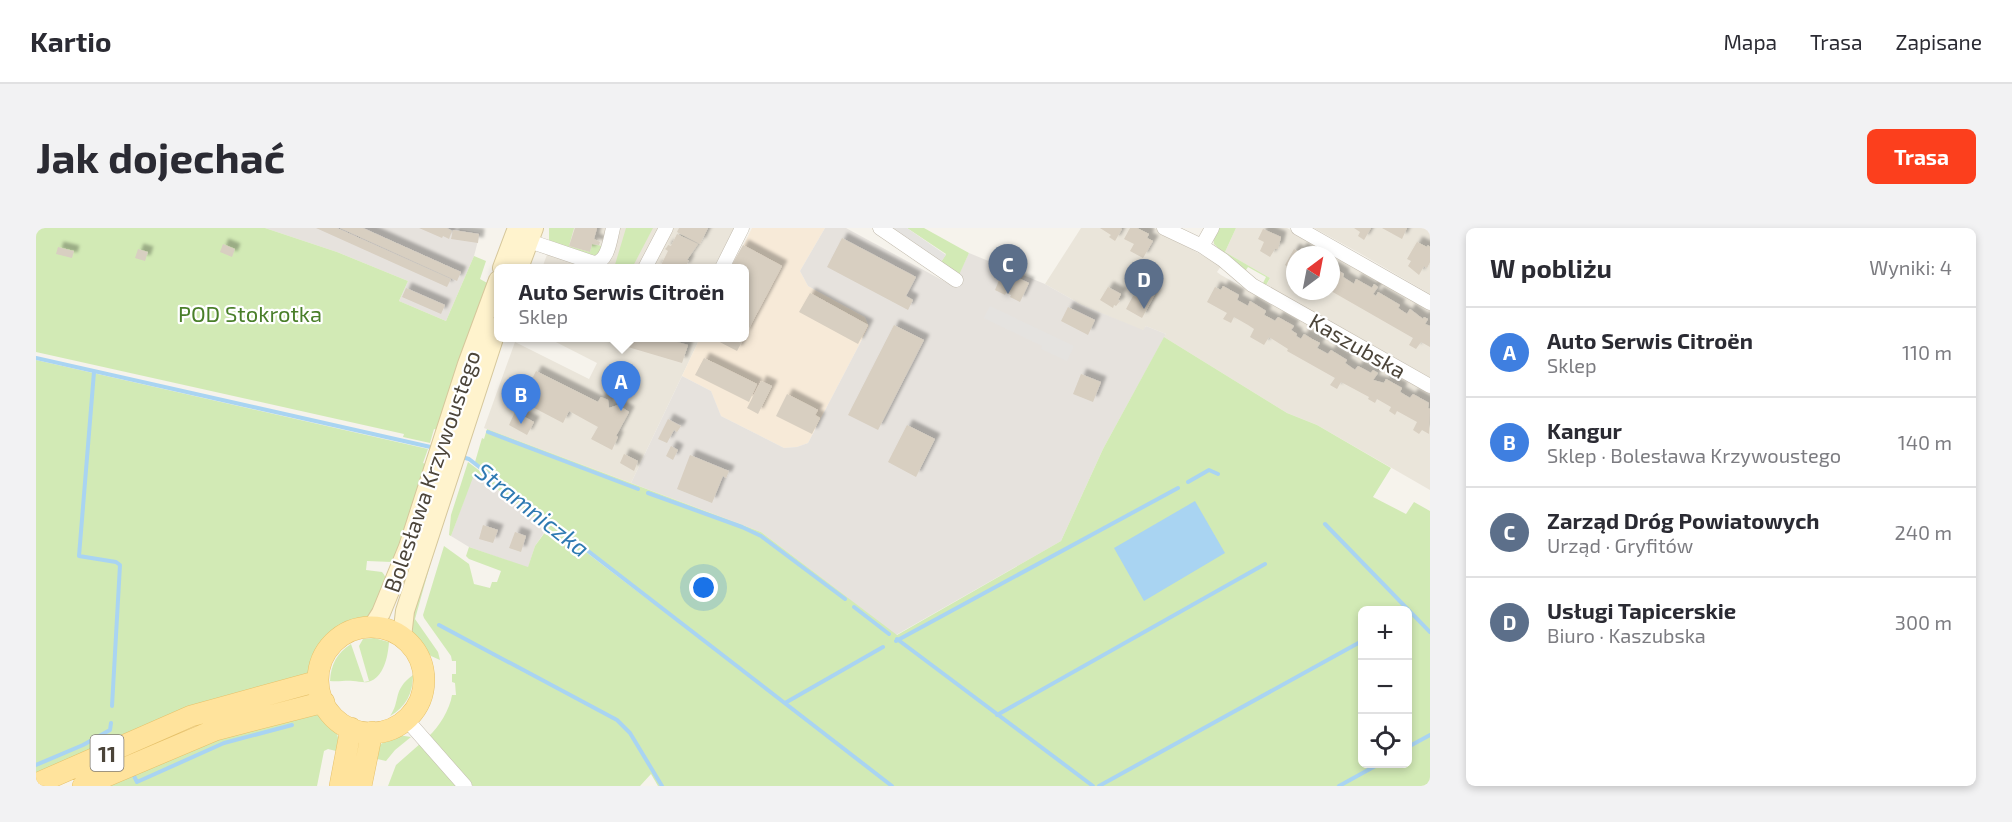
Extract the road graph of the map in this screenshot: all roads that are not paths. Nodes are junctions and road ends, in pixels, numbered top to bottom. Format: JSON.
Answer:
{"nodes":[{"id":1,"x":614,"y":228,"type":"edge"},
{"id":2,"x":666,"y":228,"type":"edge"},
{"id":3,"x":742,"y":228,"type":"edge"},
{"id":4,"x":880,"y":228,"type":"edge"},
{"id":5,"x":1164,"y":228,"type":"edge"},
{"id":6,"x":1212,"y":228,"type":"edge"},
{"id":7,"x":1298,"y":228,"type":"edge"},
{"id":8,"x":527,"y":232,"type":"edge"},
{"id":9,"x":1202,"y":246,"type":"junction"},
{"id":10,"x":571,"y":262,"type":"edge"},
{"id":11,"x":505,"y":264,"type":"edge"},
{"id":12,"x":520,"y":264,"type":"edge"},
{"id":13,"x":647,"y":264,"type":"edge"},
{"id":14,"x":724,"y":264,"type":"edge"},
{"id":15,"x":956,"y":280,"type":"dead end"},
{"id":16,"x":494,"y":290,"type":"edge"},
{"id":17,"x":1430,"y":303,"type":"edge"},
{"id":18,"x":494,"y":336,"type":"edge"},
{"id":19,"x":1430,"y":386,"type":"edge"},
{"id":20,"x":448,"y":452,"type":"junction"},
{"id":21,"x":372,"y":627,"type":"junction"},
{"id":22,"x":402,"y":637,"type":"junction"},
{"id":23,"x":318,"y":681,"type":"junction"},
{"id":24,"x":324,"y":702,"type":"junction"},
{"id":25,"x":406,"y":720,"type":"junction"},
{"id":26,"x":351,"y":728,"type":"junction"},
{"id":27,"x":372,"y":732,"type":"junction"},
{"id":28,"x":36,"y":784,"type":"edge"},
{"id":29,"x":83,"y":786,"type":"edge"},
{"id":30,"x":340,"y":786,"type":"edge"},
{"id":31,"x":361,"y":786,"type":"edge"},
{"id":32,"x":465,"y":786,"type":"edge"}],
"edges":[{"from":1,"to":10,"type":"street"},
{"from":2,"to":13,"type":"street"},
{"from":3,"to":14,"type":"street"},
{"from":4,"to":15,"type":"street"},
{"from":5,"to":9,"type":"street","name":"Kaszubska"},
{"from":6,"to":9,"type":"street"},
{"from":7,"to":17,"type":"street"},
{"from":8,"to":10,"type":"street"},
{"from":8,"to":11,"type":"main road"},
{"from":8,"to":12,"type":"main road"},
{"from":9,"to":19,"type":"street","name":"Kaszubska"},
{"from":16,"to":20,"type":"main road","name":"Bolesława Krzywoustego"},
{"from":18,"to":20,"type":"main road","name":"Bolesława Krzywoustego"},
{"from":20,"to":21,"type":"main road","name":"Bolesława Krzywoustego"},
{"from":20,"to":22,"type":"main road","name":"Bolesława Krzywoustego"},
{"from":21,"to":22,"type":"main road"},
{"from":21,"to":23,"type":"main road"},
{"from":22,"to":25,"type":"main road"},
{"from":23,"to":24,"type":"main road"},
{"from":23,"to":28,"type":"main road","number":"11"},
{"from":24,"to":26,"type":"main road"},
{"from":24,"to":29,"type":"main road","number":"11"},
{"from":25,"to":27,"type":"main road"},
{"from":25,"to":32,"type":"street"},
{"from":26,"to":27,"type":"main road"},
{"from":26,"to":30,"type":"main road"},
{"from":27,"to":31,"type":"main road"}]}
